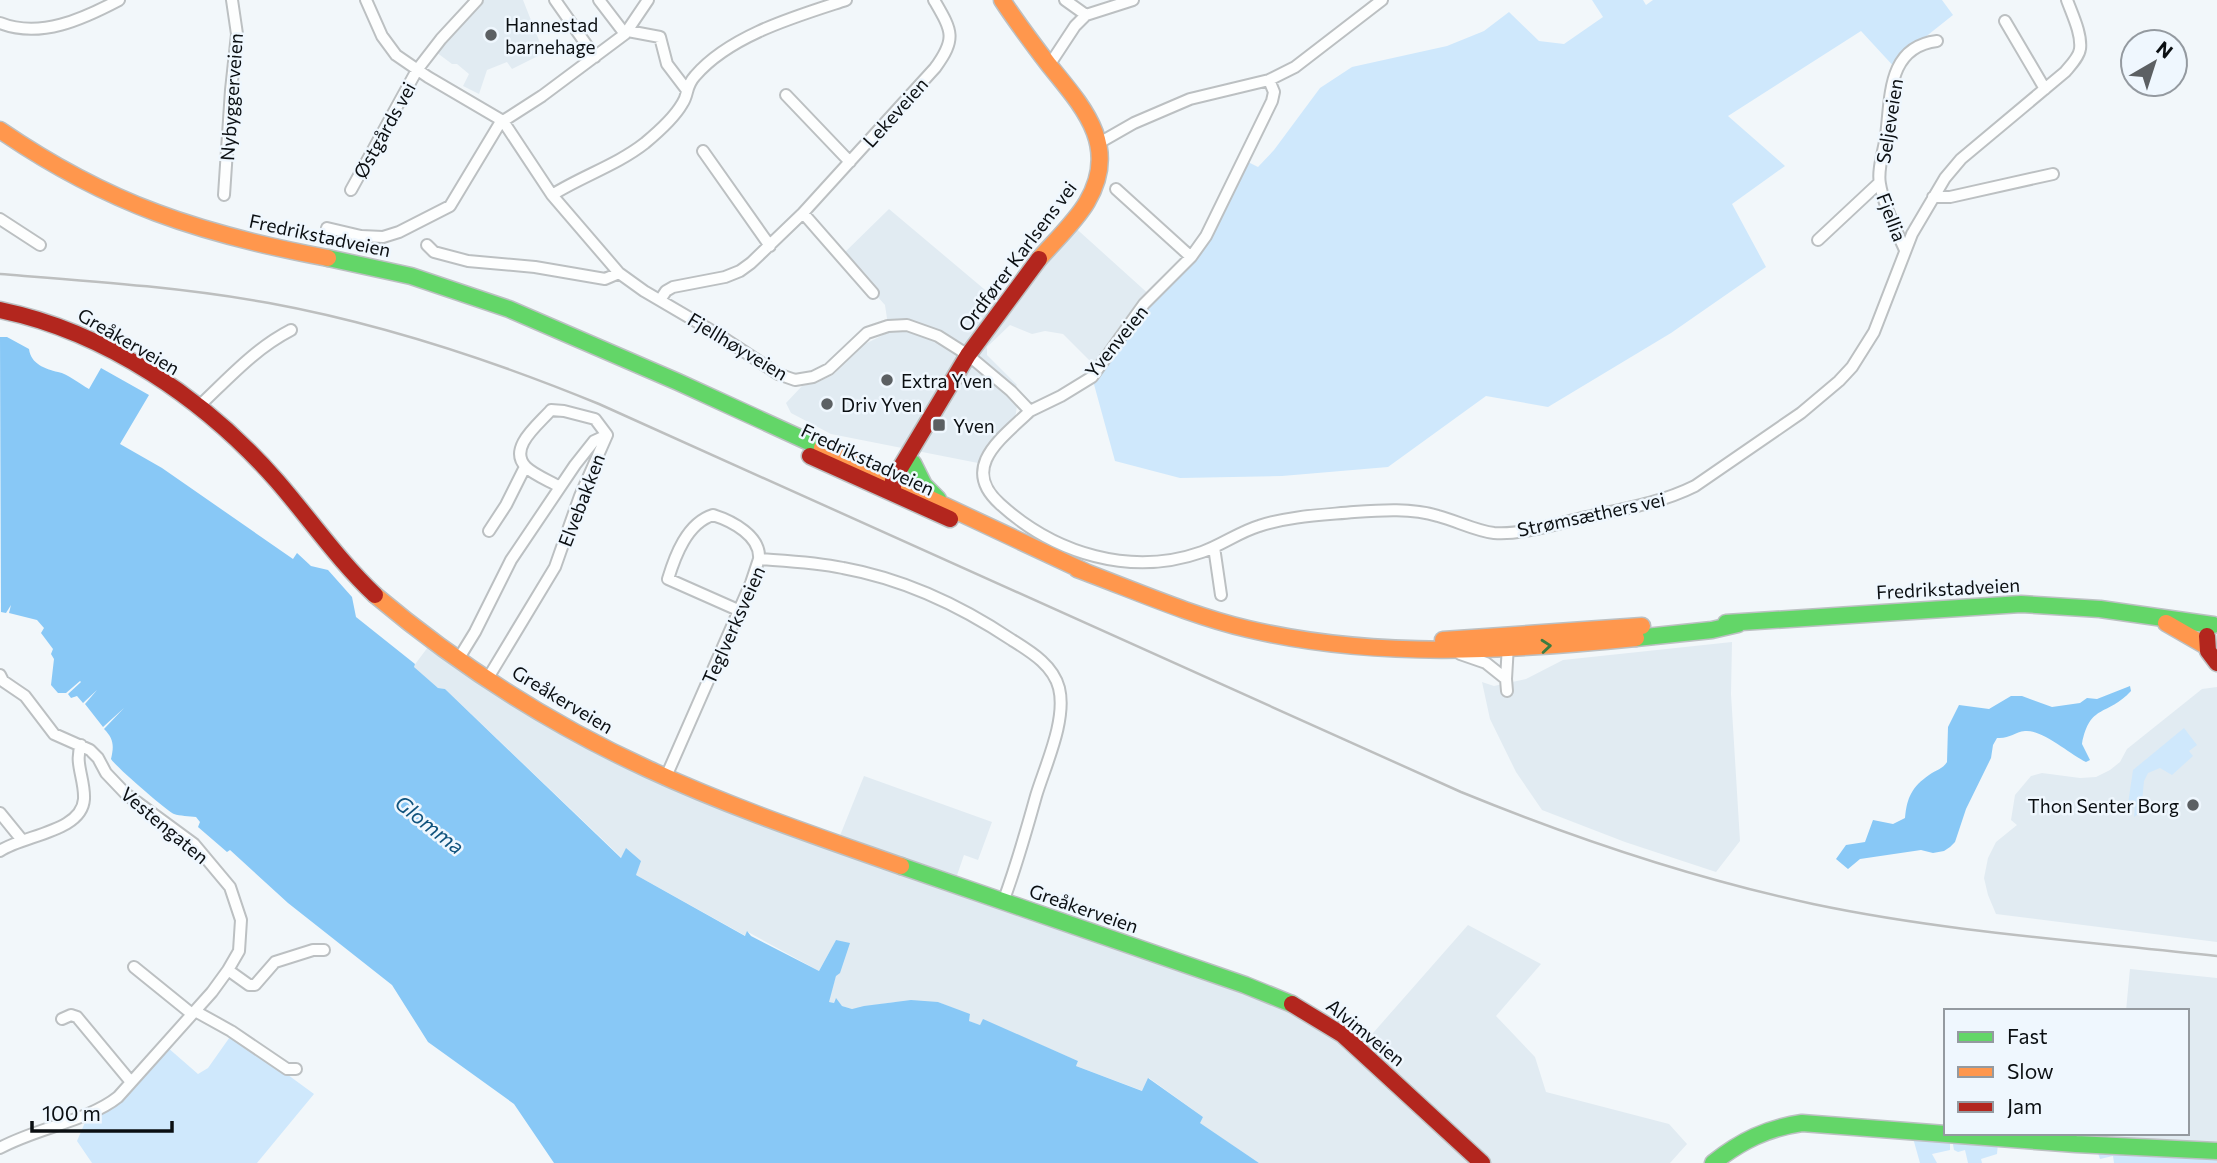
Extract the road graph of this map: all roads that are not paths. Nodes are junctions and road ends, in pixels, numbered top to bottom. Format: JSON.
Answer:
{"nodes":[{"id":1,"x":119,"y":0,"type":"edge"},
{"id":2,"x":232,"y":0,"type":"edge"},
{"id":3,"x":366,"y":0,"type":"edge"},
{"id":4,"x":477,"y":0,"type":"edge"},
{"id":5,"x":555,"y":0,"type":"edge"},
{"id":6,"x":599,"y":0,"type":"edge"},
{"id":7,"x":649,"y":0,"type":"edge"},
{"id":8,"x":846,"y":0,"type":"edge"},
{"id":9,"x":934,"y":0,"type":"edge"},
{"id":10,"x":1002,"y":0,"type":"edge"},
{"id":11,"x":1065,"y":0,"type":"edge"},
{"id":12,"x":1133,"y":0,"type":"edge"},
{"id":13,"x":1382,"y":0,"type":"edge"},
{"id":14,"x":2067,"y":0,"type":"edge"},
{"id":15,"x":1086,"y":15,"type":"junction"},
{"id":16,"x":2005,"y":21,"type":"dead end"},
{"id":17,"x":0,"y":23,"type":"edge"},
{"id":18,"x":626,"y":32,"type":"junction"},
{"id":19,"x":1937,"y":41,"type":"dead end"},
{"id":20,"x":595,"y":57,"type":"junction"},
{"id":21,"x":1050,"y":64,"type":"junction"},
{"id":22,"x":417,"y":70,"type":"junction"},
{"id":23,"x":1269,"y":80,"type":"junction"},
{"id":24,"x":686,"y":89,"type":"junction"},
{"id":25,"x":2045,"y":89,"type":"junction"},
{"id":26,"x":786,"y":95,"type":"dead end"},
{"id":27,"x":503,"y":121,"type":"junction"},
{"id":28,"x":0,"y":130,"type":"edge"},
{"id":29,"x":1099,"y":143,"type":"junction"},
{"id":30,"x":703,"y":151,"type":"dead end"},
{"id":31,"x":850,"y":162,"type":"junction"},
{"id":32,"x":2053,"y":174,"type":"dead end"},
{"id":33,"x":1879,"y":183,"type":"junction"},
{"id":34,"x":1116,"y":189,"type":"dead end"},
{"id":35,"x":351,"y":190,"type":"dead end"},
{"id":36,"x":224,"y":195,"type":"dead end"},
{"id":37,"x":552,"y":195,"type":"junction"},
{"id":38,"x":1933,"y":198,"type":"junction"},
{"id":39,"x":803,"y":213,"type":"junction"},
{"id":40,"x":0,"y":219,"type":"edge"},
{"id":41,"x":327,"y":228,"type":"dead end"},
{"id":42,"x":1818,"y":240,"type":"dead end"},
{"id":43,"x":40,"y":245,"type":"dead end"},
{"id":44,"x":428,"y":245,"type":"dead end"},
{"id":45,"x":770,"y":246,"type":"junction"},
{"id":46,"x":1905,"y":250,"type":"junction"},
{"id":47,"x":1191,"y":257,"type":"junction"},
{"id":48,"x":619,"y":273,"type":"junction"},
{"id":49,"x":873,"y":293,"type":"dead end"},
{"id":50,"x":660,"y":300,"type":"junction"},
{"id":51,"x":0,"y":310,"type":"edge"},
{"id":52,"x":291,"y":330,"type":"dead end"},
{"id":53,"x":968,"y":355,"type":"junction"},
{"id":54,"x":197,"y":408,"type":"junction"},
{"id":55,"x":1030,"y":411,"type":"junction"},
{"id":56,"x":925,"y":430,"type":"junction"},
{"id":57,"x":607,"y":435,"type":"junction"},
{"id":58,"x":913,"y":463,"type":"junction"},
{"id":59,"x":525,"y":467,"type":"junction"},
{"id":60,"x":560,"y":487,"type":"junction"},
{"id":61,"x":896,"y":487,"type":"junction"},
{"id":62,"x":939,"y":501,"type":"junction"},
{"id":63,"x":489,"y":531,"type":"dead end"},
{"id":64,"x":1214,"y":547,"type":"junction"},
{"id":65,"x":759,"y":559,"type":"junction"},
{"id":66,"x":1088,"y":573,"type":"junction"},
{"id":67,"x":1221,"y":594,"type":"dead end"},
{"id":68,"x":738,"y":610,"type":"junction"},
{"id":69,"x":2160,"y":620,"type":"junction"},
{"id":70,"x":2215,"y":624,"type":"edge"},
{"id":71,"x":1508,"y":642,"type":"junction"},
{"id":72,"x":1356,"y":644,"type":"junction"},
{"id":73,"x":2206,"y":646,"type":"junction"},
{"id":74,"x":1451,"y":651,"type":"junction"},
{"id":75,"x":459,"y":658,"type":"junction"},
{"id":76,"x":2217,"y":663,"type":"edge"},
{"id":77,"x":488,"y":678,"type":"junction"},
{"id":78,"x":1,"y":679,"type":"edge"},
{"id":79,"x":81,"y":745,"type":"junction"},
{"id":80,"x":665,"y":779,"type":"junction"},
{"id":81,"x":0,"y":813,"type":"edge"},
{"id":82,"x":22,"y":840,"type":"junction"},
{"id":83,"x":0,"y":851,"type":"edge"},
{"id":84,"x":1003,"y":902,"type":"junction"},
{"id":85,"x":324,"y":950,"type":"dead end"},
{"id":86,"x":134,"y":967,"type":"dead end"},
{"id":87,"x":228,"y":970,"type":"junction"},
{"id":88,"x":1200,"y":970,"type":"joint"},
{"id":89,"x":193,"y":1013,"type":"junction"},
{"id":90,"x":62,"y":1018,"type":"dead end"},
{"id":91,"x":296,"y":1069,"type":"dead end"},
{"id":92,"x":131,"y":1082,"type":"junction"},
{"id":93,"x":1944,"y":1134,"type":"edge"},
{"id":94,"x":1959,"y":1135,"type":"edge"},
{"id":95,"x":0,"y":1148,"type":"edge"},
{"id":96,"x":2217,"y":1151,"type":"edge"},
{"id":97,"x":1482,"y":1163,"type":"edge"},
{"id":98,"x":1713,"y":1163,"type":"edge"}],
"edges":[{"from":1,"to":17,"type":"street"},
{"from":2,"to":36,"type":"street","name":"Nybyggerveien"},
{"from":3,"to":22,"type":"street","name":"Fjellhøyveien"},
{"from":4,"to":22,"type":"street","name":"Østgårds vei"},
{"from":5,"to":20,"type":"street"},
{"from":6,"to":18,"type":"street"},
{"from":7,"to":18,"type":"street"},
{"from":8,"to":24,"type":"street"},
{"from":9,"to":31,"type":"street","name":"Lekeveien"},
{"from":10,"to":21,"type":"main road","name":"Ordfører Karlsens vei"},
{"from":11,"to":15,"type":"street"},
{"from":12,"to":15,"type":"street"},
{"from":13,"to":23,"type":"street"},
{"from":14,"to":25,"type":"street","name":"Strømsæthers vei"},
{"from":15,"to":21,"type":"street"},
{"from":16,"to":25,"type":"street"},
{"from":18,"to":20,"type":"street"},
{"from":18,"to":24,"type":"street"},
{"from":19,"to":33,"type":"street","name":"Seljeveien"},
{"from":20,"to":27,"type":"street"},
{"from":21,"to":29,"type":"main road","name":"Ordfører Karlsens vei"},
{"from":22,"to":27,"type":"street","name":"Fjellhøyveien"},
{"from":22,"to":35,"type":"street","name":"Østgårds vei"},
{"from":23,"to":29,"type":"street"},
{"from":23,"to":47,"type":"street","name":"Yvenveien"},
{"from":24,"to":37,"type":"street"},
{"from":25,"to":38,"type":"street","name":"Strømsæthers vei"},
{"from":26,"to":31,"type":"street"},
{"from":27,"to":37,"type":"street","name":"Fjellhøyveien"},
{"from":27,"to":41,"type":"street"},
{"from":28,"to":61,"type":"main road","name":"Fredrikstadveien"},
{"from":29,"to":53,"type":"main road","name":"Ordfører Karlsens vei"},
{"from":30,"to":45,"type":"street"},
{"from":31,"to":39,"type":"street","name":"Lekeveien"},
{"from":32,"to":38,"type":"street"},
{"from":33,"to":42,"type":"street"},
{"from":33,"to":46,"type":"street","name":"Fjellia"},
{"from":34,"to":47,"type":"street"},
{"from":37,"to":48,"type":"street","name":"Fjellhøyveien"},
{"from":38,"to":46,"type":"street","name":"Strømsæthers vei"},
{"from":39,"to":45,"type":"street","name":"Lekeveien"},
{"from":39,"to":49,"type":"street"},
{"from":40,"to":43,"type":"street"},
{"from":44,"to":48,"type":"street"},
{"from":45,"to":50,"type":"street","name":"Lekeveien"},
{"from":46,"to":64,"type":"street","name":"Strømsæthers vei"},
{"from":47,"to":55,"type":"street","name":"Yvenveien"},
{"from":48,"to":50,"type":"street","name":"Fjellhøyveien"},
{"from":50,"to":53,"type":"street","name":"Fjellhøyveien"},
{"from":51,"to":54,"type":"main road","name":"Greåkerveien"},
{"from":52,"to":54,"type":"street"},
{"from":53,"to":55,"type":"street"},
{"from":53,"to":56,"type":"main road","name":"Ordfører Karlsens vei"},
{"from":54,"to":75,"type":"main road","name":"Greåkerveien"},
{"from":55,"to":64,"type":"street","name":"Strømsæthers vei"},
{"from":56,"to":58,"type":"main road","name":"Ordfører Karlsens vei"},
{"from":56,"to":61,"type":"main road","name":"Ordfører Karlsens vei"},
{"from":57,"to":59,"type":"street","name":"Elvebakken"},
{"from":57,"to":60,"type":"street"},
{"from":57,"to":77,"type":"street","name":"Elvebakken"},
{"from":58,"to":61,"type":"main road","name":"Ordfører Karlsens vei"},
{"from":58,"to":62,"type":"main road"},
{"from":59,"to":60,"type":"street","name":"Elvebakken"},
{"from":59,"to":63,"type":"street"},
{"from":60,"to":75,"type":"street"},
{"from":61,"to":62,"type":"main road","name":"Fredrikstadveien"},
{"from":61,"to":66,"type":"main road","name":"Fredrikstadveien"},
{"from":62,"to":66,"type":"main road","name":"Fredrikstadveien"},
{"from":64,"to":67,"type":"street"},
{"from":65,"to":68,"type":"street","name":"Teglverksveien"},
{"from":65,"to":68,"type":"street"},
{"from":65,"to":84,"type":"street","name":"Teglverksveien"},
{"from":66,"to":72,"type":"main road","name":"Fredrikstadveien"},
{"from":68,"to":80,"type":"street","name":"Teglverksveien"},
{"from":69,"to":70,"type":"main road","name":"Fredrikstadveien"},
{"from":69,"to":71,"type":"main road","name":"Fredrikstadveien"},
{"from":69,"to":73,"type":"main road","name":"Fredrikstadveien"},
{"from":70,"to":73,"type":"main road"},
{"from":71,"to":72,"type":"main road","name":"Fredrikstadveien"},
{"from":71,"to":74,"type":"main road","name":"Fredrikstadveien"},
{"from":71,"to":74,"type":"street"},
{"from":72,"to":74,"type":"main road","name":"Fredrikstadveien"},
{"from":73,"to":76,"type":"main road"},
{"from":75,"to":77,"type":"main road","name":"Greåkerveien"},
{"from":77,"to":80,"type":"main road","name":"Greåkerveien"},
{"from":78,"to":79,"type":"street","name":"Vestengaten"},
{"from":79,"to":82,"type":"street"},
{"from":79,"to":87,"type":"street","name":"Vestengaten"},
{"from":80,"to":84,"type":"main road","name":"Greåkerveien"},
{"from":81,"to":82,"type":"street"},
{"from":82,"to":83,"type":"street"},
{"from":84,"to":88,"type":"main road","name":"Greåkerveien"},
{"from":85,"to":87,"type":"street"},
{"from":86,"to":89,"type":"street"},
{"from":87,"to":89,"type":"street","name":"Vestengaten"},
{"from":88,"to":97,"type":"main road","name":"Alvimveien"},
{"from":89,"to":91,"type":"street"},
{"from":89,"to":92,"type":"street","name":"Vestengaten"},
{"from":90,"to":92,"type":"street"},
{"from":92,"to":95,"type":"street","name":"Vestengaten"},
{"from":93,"to":98,"type":"main road"},
{"from":94,"to":96,"type":"main road"}]}
